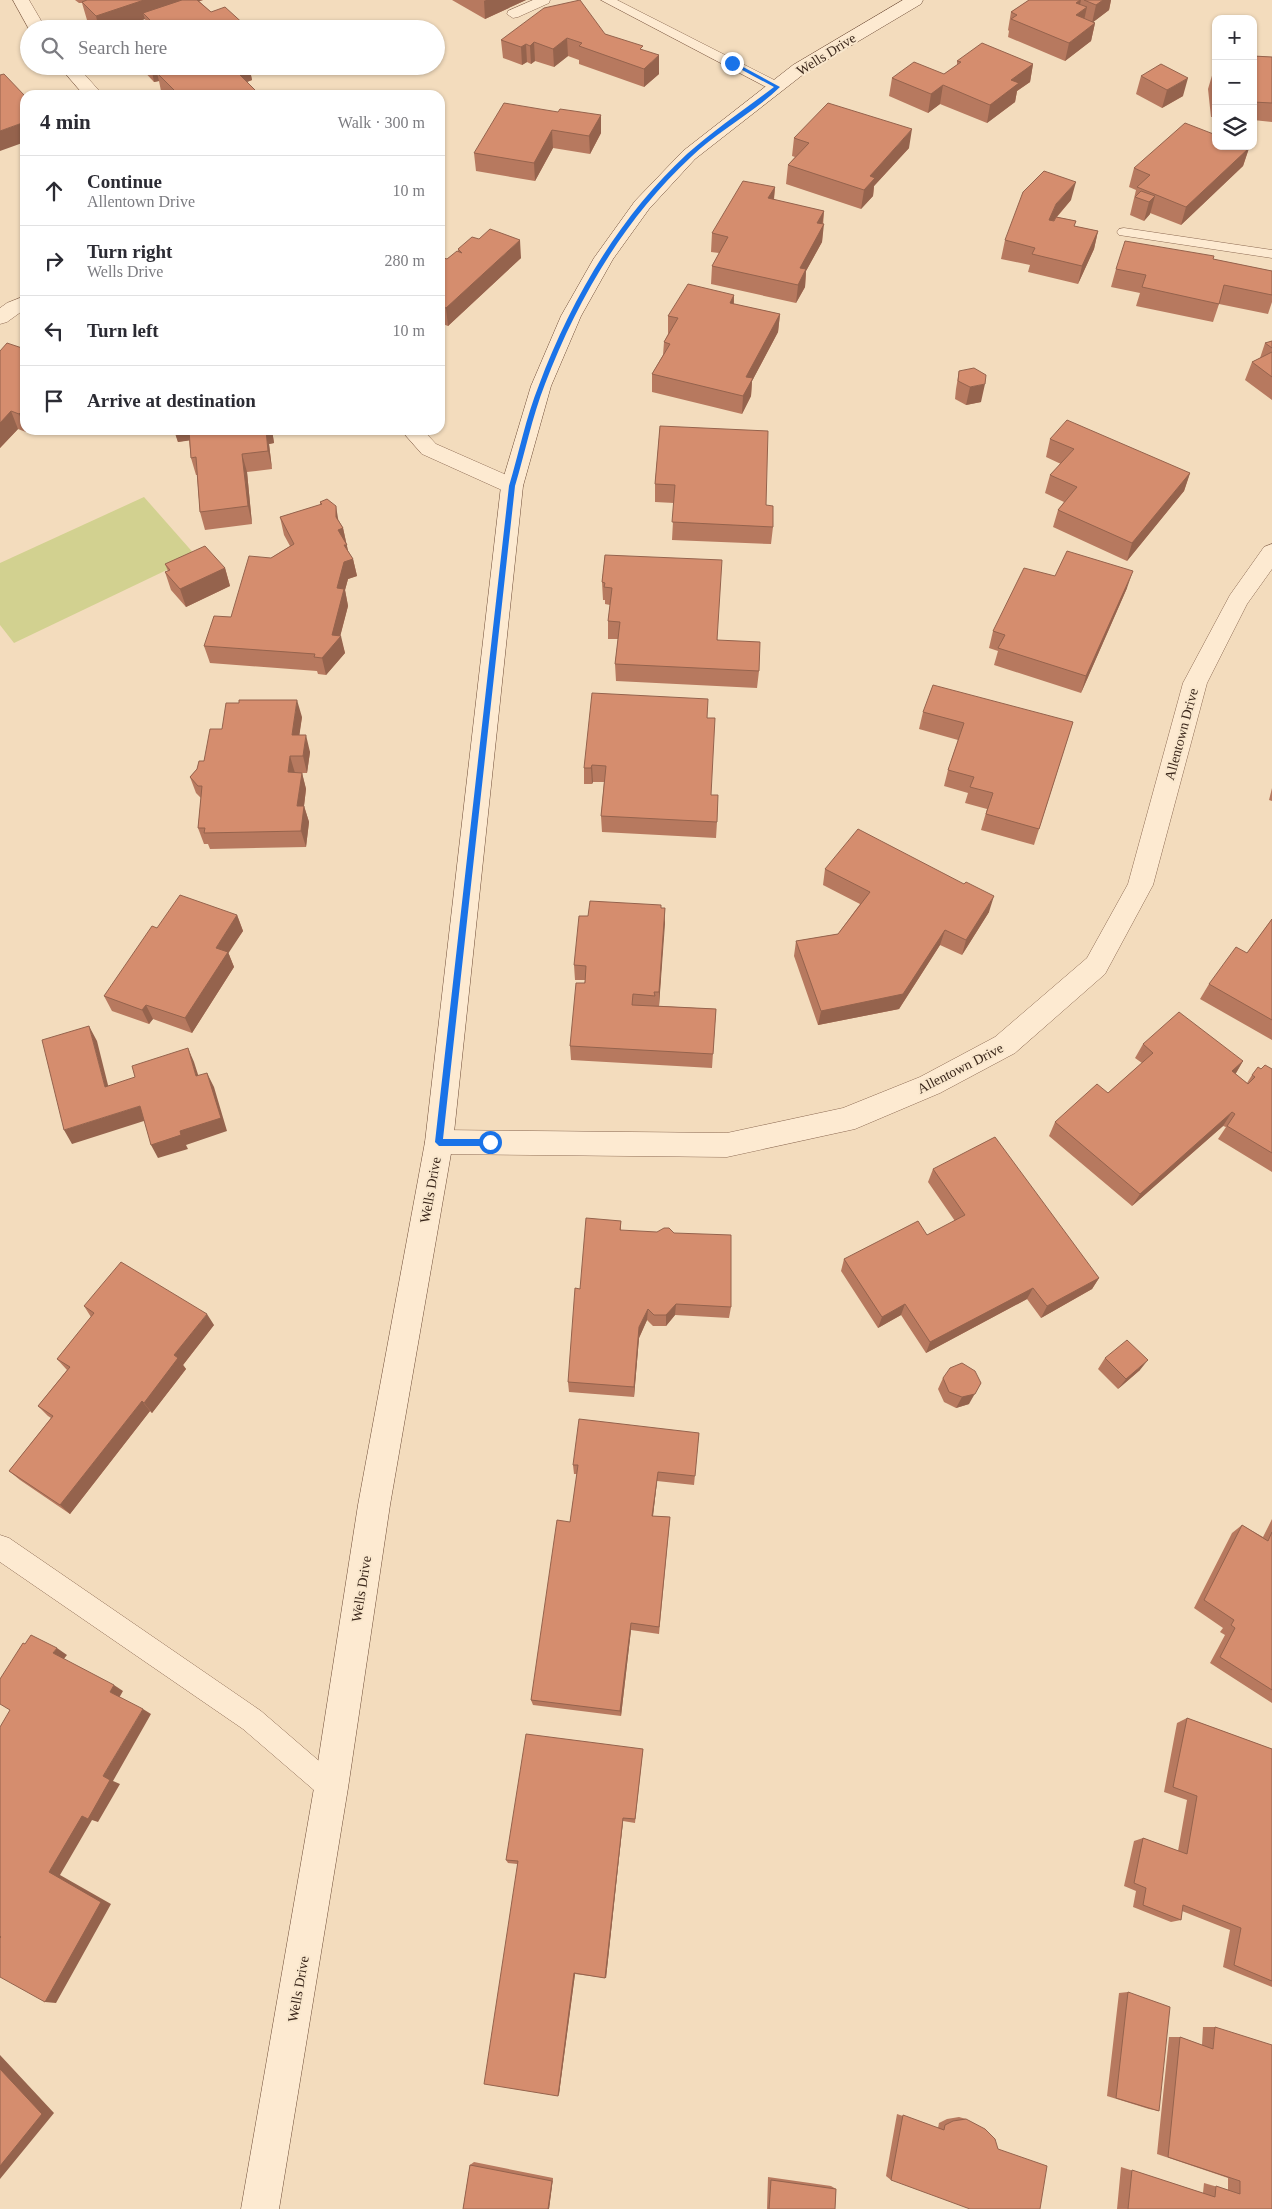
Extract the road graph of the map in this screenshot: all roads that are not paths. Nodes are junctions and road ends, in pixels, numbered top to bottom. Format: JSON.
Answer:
{"nodes":[{"id":1,"x":21,"y":0,"type":"edge"},
{"id":2,"x":544,"y":0,"type":"edge"},
{"id":3,"x":607,"y":0,"type":"edge"},
{"id":4,"x":914,"y":0,"type":"edge"},
{"id":5,"x":512,"y":14,"type":"dead end"},
{"id":6,"x":33,"y":20,"type":"edge"},
{"id":7,"x":75,"y":75,"type":"edge"},
{"id":8,"x":778,"y":87,"type":"junction"},
{"id":9,"x":89,"y":90,"type":"edge"},
{"id":10,"x":1124,"y":232,"type":"dead end"},
{"id":11,"x":1272,"y":254,"type":"edge"},
{"id":12,"x":20,"y":304,"type":"edge"},
{"id":13,"x":0,"y":318,"type":"edge"},
{"id":14,"x":416,"y":435,"type":"edge"},
{"id":15,"x":512,"y":486,"type":"junction"},
{"id":16,"x":1272,"y":552,"type":"edge"},
{"id":17,"x":439,"y":1142,"type":"junction"},
{"id":18,"x":0,"y":1547,"type":"edge"},
{"id":19,"x":331,"y":1788,"type":"junction"},
{"id":20,"x":260,"y":2209,"type":"edge"}],
"edges":[{"from":1,"to":6,"type":"main road"},
{"from":2,"to":5,"type":"lane"},
{"from":3,"to":8,"type":"lane"},
{"from":4,"to":8,"type":"main road","name":"Wells Drive"},
{"from":7,"to":9,"type":"main road"},
{"from":8,"to":15,"type":"main road","name":"Wells Drive"},
{"from":10,"to":11,"type":"lane"},
{"from":12,"to":13,"type":"main road"},
{"from":14,"to":15,"type":"main road"},
{"from":15,"to":17,"type":"main road","name":"Wells Drive"},
{"from":16,"to":17,"type":"main road","name":"Allentown Drive"},
{"from":17,"to":19,"type":"main road","name":"Wells Drive"},
{"from":18,"to":19,"type":"lane"},
{"from":19,"to":20,"type":"main road","name":"Wells Drive"}]}
